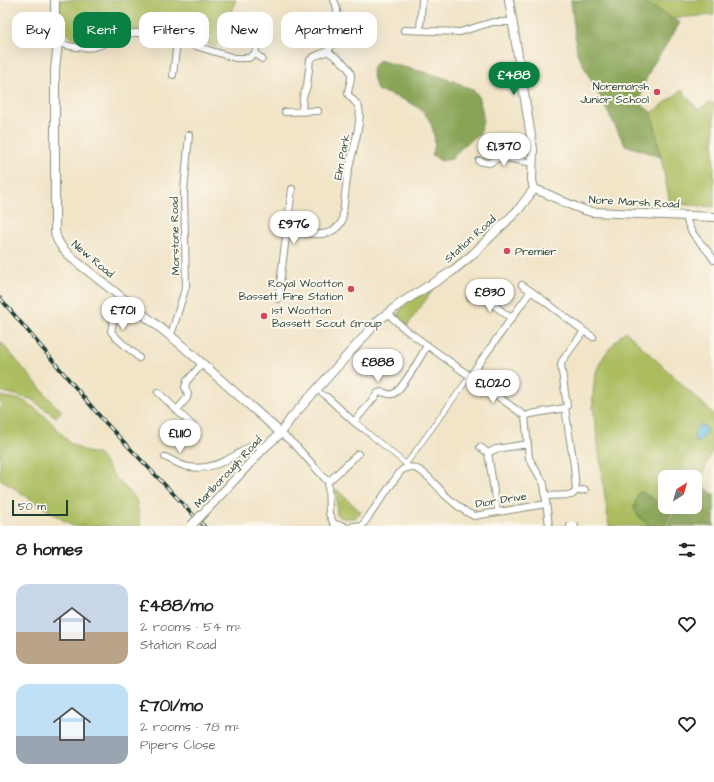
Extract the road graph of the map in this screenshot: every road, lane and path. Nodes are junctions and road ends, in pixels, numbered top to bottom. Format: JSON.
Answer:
{"nodes":[{"id":1,"x":55,"y":0,"type":"edge"},
{"id":2,"x":334,"y":0,"type":"edge"},
{"id":3,"x":422,"y":0,"type":"edge"},
{"id":4,"x":509,"y":0,"type":"edge"},
{"id":5,"x":55,"y":12,"type":"edge"},
{"id":6,"x":512,"y":22,"type":"junction"},
{"id":7,"x":404,"y":30,"type":"dead end"},
{"id":8,"x":420,"y":30,"type":"junction"},
{"id":9,"x":139,"y":33,"type":"edge"},
{"id":10,"x":65,"y":44,"type":"edge"},
{"id":11,"x":57,"y":48,"type":"edge"},
{"id":12,"x":176,"y":48,"type":"edge"},
{"id":13,"x":204,"y":48,"type":"edge"},
{"id":14,"x":257,"y":48,"type":"edge"},
{"id":15,"x":328,"y":51,"type":"junction"},
{"id":16,"x":255,"y":54,"type":"junction"},
{"id":17,"x":262,"y":59,"type":"dead end"},
{"id":18,"x":173,"y":75,"type":"dead end"},
{"id":19,"x":318,"y":111,"type":"dead end"},
{"id":20,"x":285,"y":112,"type":"dead end"},
{"id":21,"x":302,"y":112,"type":"junction"},
{"id":22,"x":189,"y":134,"type":"dead end"},
{"id":23,"x":479,"y":161,"type":"dead end"},
{"id":24,"x":533,"y":163,"type":"junction"},
{"id":25,"x":292,"y":189,"type":"dead end"},
{"id":26,"x":534,"y":189,"type":"junction"},
{"id":27,"x":686,"y":215,"type":"junction"},
{"id":28,"x":714,"y":218,"type":"edge"},
{"id":29,"x":287,"y":232,"type":"junction"},
{"id":30,"x":714,"y":260,"type":"edge"},
{"id":31,"x":522,"y":285,"type":"dead end"},
{"id":32,"x":486,"y":288,"type":"dead end"},
{"id":33,"x":531,"y":291,"type":"junction"},
{"id":34,"x":480,"y":295,"type":"junction"},
{"id":35,"x":470,"y":297,"type":"dead end"},
{"id":36,"x":278,"y":299,"type":"dead end"},
{"id":37,"x":127,"y":300,"type":"junction"},
{"id":38,"x":387,"y":313,"type":"junction"},
{"id":39,"x":511,"y":318,"type":"junction"},
{"id":40,"x":584,"y":331,"type":"junction"},
{"id":41,"x":171,"y":335,"type":"junction"},
{"id":42,"x":593,"y":337,"type":"dead end"},
{"id":43,"x":427,"y":345,"type":"junction"},
{"id":44,"x":139,"y":358,"type":"dead end"},
{"id":45,"x":203,"y":363,"type":"junction"},
{"id":46,"x":470,"y":376,"type":"junction"},
{"id":47,"x":158,"y":392,"type":"dead end"},
{"id":48,"x":321,"y":393,"type":"dead end"},
{"id":49,"x":327,"y":397,"type":"joint"},
{"id":50,"x":565,"y":408,"type":"junction"},
{"id":51,"x":177,"y":410,"type":"junction"},
{"id":52,"x":525,"y":416,"type":"junction"},
{"id":53,"x":354,"y":422,"type":"junction"},
{"id":54,"x":192,"y":425,"type":"dead end"},
{"id":55,"x":362,"y":428,"type":"joint"},
{"id":56,"x":281,"y":433,"type":"junction"},
{"id":57,"x":528,"y":444,"type":"junction"},
{"id":58,"x":265,"y":447,"type":"junction"},
{"id":59,"x":480,"y":447,"type":"dead end"},
{"id":60,"x":488,"y":453,"type":"junction"},
{"id":61,"x":358,"y":454,"type":"dead end"},
{"id":62,"x":165,"y":457,"type":"dead end"},
{"id":63,"x":407,"y":465,"type":"junction"},
{"id":64,"x":328,"y":482,"type":"junction"},
{"id":65,"x":585,"y":490,"type":"dead end"},
{"id":66,"x":494,"y":491,"type":"joint"},
{"id":67,"x":576,"y":491,"type":"junction"},
{"id":68,"x":545,"y":496,"type":"junction"},
{"id":69,"x":546,"y":504,"type":"junction"},
{"id":70,"x":498,"y":512,"type":"junction"},
{"id":71,"x":191,"y":526,"type":"edge"},
{"id":72,"x":344,"y":526,"type":"edge"},
{"id":73,"x":353,"y":526,"type":"edge"},
{"id":74,"x":357,"y":526,"type":"edge"},
{"id":75,"x":362,"y":526,"type":"edge"},
{"id":76,"x":549,"y":526,"type":"edge"},
{"id":77,"x":570,"y":526,"type":"edge"},
{"id":78,"x":575,"y":526,"type":"edge"}],
"edges":[{"from":1,"to":5,"type":"street","name":"New Road"},
{"from":2,"to":15,"type":"street"},
{"from":3,"to":8,"type":"street"},
{"from":4,"to":6,"type":"street"},
{"from":6,"to":8,"type":"street"},
{"from":6,"to":24,"type":"street"},
{"from":7,"to":8,"type":"street"},
{"from":9,"to":10,"type":"street"},
{"from":11,"to":37,"type":"street","name":"New Road"},
{"from":12,"to":18,"type":"street"},
{"from":13,"to":16,"type":"street"},
{"from":14,"to":16,"type":"street"},
{"from":15,"to":21,"type":"street"},
{"from":15,"to":29,"type":"street","name":"Elm Park"},
{"from":16,"to":17,"type":"street"},
{"from":19,"to":21,"type":"street"},
{"from":20,"to":21,"type":"street"},
{"from":22,"to":41,"type":"street","name":"Morstone Road"},
{"from":23,"to":24,"type":"street"},
{"from":24,"to":26,"type":"street"},
{"from":25,"to":29,"type":"street"},
{"from":26,"to":27,"type":"street","name":"Nore Marsh Road"},
{"from":26,"to":38,"type":"street","name":"Station Road"},
{"from":27,"to":28,"type":"street","name":"Nore Marsh Road"},
{"from":27,"to":30,"type":"street"},
{"from":29,"to":36,"type":"street"},
{"from":31,"to":33,"type":"street"},
{"from":32,"to":34,"type":"street"},
{"from":33,"to":39,"type":"street"},
{"from":33,"to":40,"type":"street"},
{"from":34,"to":35,"type":"street"},
{"from":34,"to":39,"type":"street"},
{"from":37,"to":41,"type":"street","name":"New Road"},
{"from":37,"to":44,"type":"street"},
{"from":38,"to":43,"type":"street"},
{"from":38,"to":56,"type":"street","name":"Station Road"},
{"from":39,"to":46,"type":"street"},
{"from":40,"to":42,"type":"street"},
{"from":40,"to":50,"type":"street"},
{"from":41,"to":45,"type":"street","name":"New Road"},
{"from":43,"to":46,"type":"street"},
{"from":43,"to":53,"type":"street"},
{"from":45,"to":51,"type":"street"},
{"from":45,"to":56,"type":"street","name":"New Road"},
{"from":46,"to":52,"type":"street"},
{"from":46,"to":63,"type":"street"},
{"from":47,"to":51,"type":"street"},
{"from":48,"to":49,"type":"street"},
{"from":49,"to":53,"type":"street"},
{"from":50,"to":52,"type":"street"},
{"from":50,"to":67,"type":"street"},
{"from":51,"to":54,"type":"street"},
{"from":52,"to":57,"type":"street"},
{"from":53,"to":55,"type":"street"},
{"from":55,"to":63,"type":"street"},
{"from":56,"to":58,"type":"street","name":"Marlborough Road"},
{"from":56,"to":64,"type":"street"},
{"from":57,"to":60,"type":"street"},
{"from":57,"to":68,"type":"street"},
{"from":58,"to":62,"type":"street"},
{"from":58,"to":71,"type":"street","name":"Marlborough Road","bridge":true},
{"from":59,"to":60,"type":"street"},
{"from":60,"to":66,"type":"street"},
{"from":61,"to":64,"type":"street"},
{"from":63,"to":70,"type":"street","name":"Dior Drive"},
{"from":63,"to":75,"type":"street"},
{"from":64,"to":72,"type":"street"},
{"from":65,"to":67,"type":"street"},
{"from":66,"to":70,"type":"street"},
{"from":67,"to":68,"type":"street"},
{"from":68,"to":69,"type":"street"},
{"from":69,"to":70,"type":"street","name":"Dior Drive"},
{"from":69,"to":76,"type":"street"},
{"from":73,"to":74,"type":"street"},
{"from":77,"to":78,"type":"street"}]}
